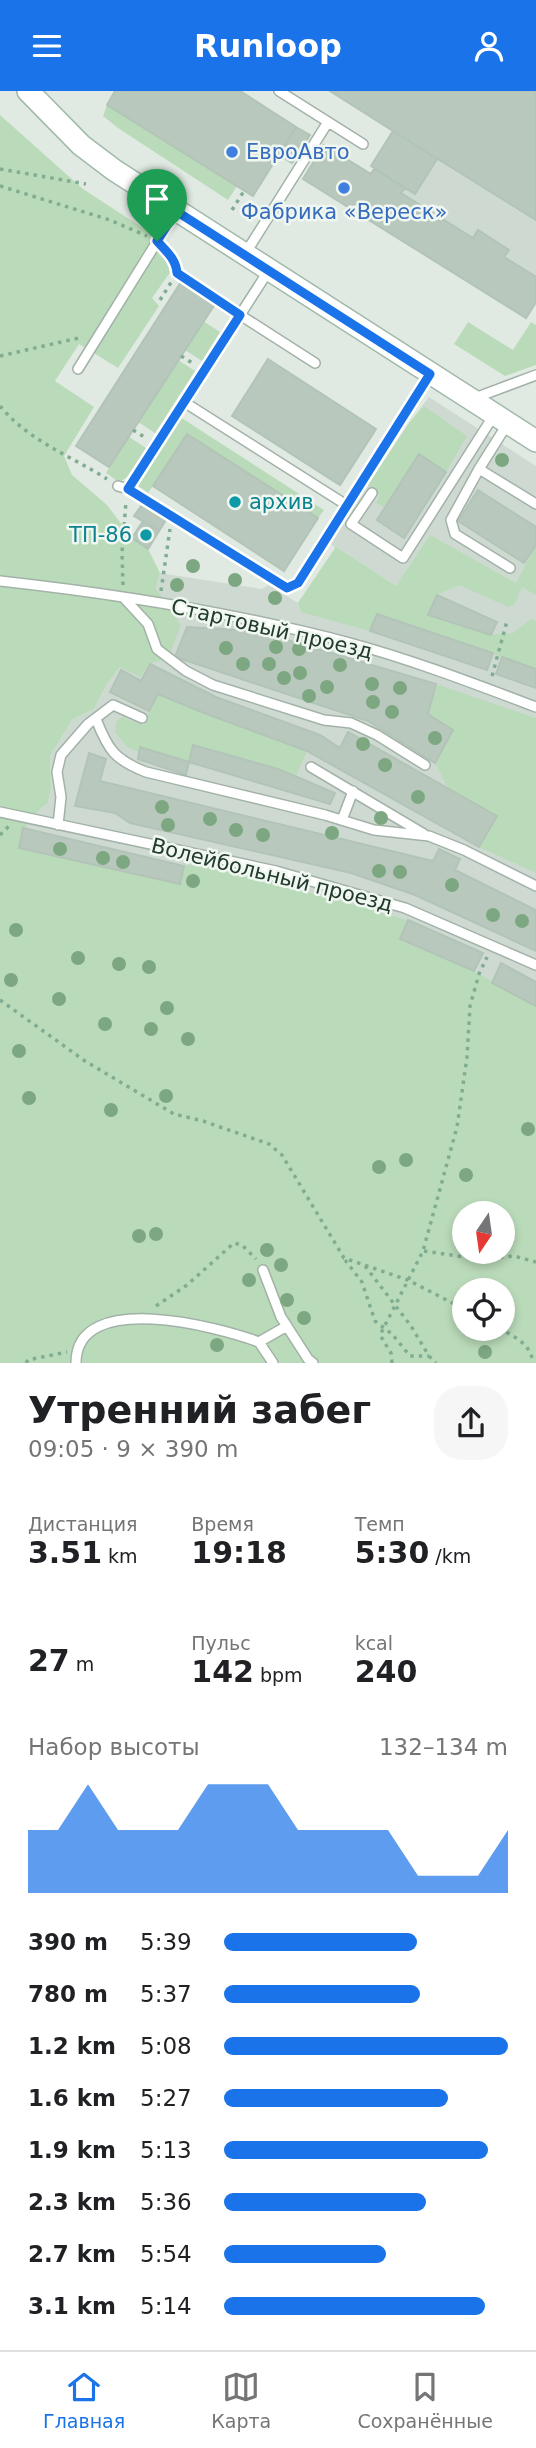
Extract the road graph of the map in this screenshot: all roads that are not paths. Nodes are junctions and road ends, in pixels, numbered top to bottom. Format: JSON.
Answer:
{"nodes":[{"id":1,"x":28,"y":91,"type":"edge"},
{"id":2,"x":279,"y":91,"type":"edge"},
{"id":3,"x":328,"y":122,"type":"junction"},
{"id":4,"x":363,"y":143,"type":"dead end"},
{"id":5,"x":176,"y":211,"type":"junction"},
{"id":6,"x":245,"y":255,"type":"junction"},
{"id":7,"x":269,"y":270,"type":"junction"},
{"id":8,"x":240,"y":315,"type":"junction"},
{"id":9,"x":315,"y":363,"type":"dead end"},
{"id":10,"x":78,"y":369,"type":"dead end"},
{"id":11,"x":430,"y":374,"type":"junction"},
{"id":12,"x":536,"y":375,"type":"edge"},
{"id":13,"x":471,"y":400,"type":"junction"},
{"id":14,"x":184,"y":402,"type":"junction"},
{"id":15,"x":501,"y":419,"type":"junction"},
{"id":16,"x":535,"y":439,"type":"edge"},
{"id":17,"x":479,"y":469,"type":"junction"},
{"id":18,"x":118,"y":485,"type":"road end"},
{"id":19,"x":128,"y":489,"type":"junction"},
{"id":20,"x":372,"y":493,"type":"dead end"},
{"id":21,"x":536,"y":504,"type":"edge"},
{"id":22,"x":348,"y":506,"type":"junction"},
{"id":23,"x":510,"y":568,"type":"dead end"},
{"id":24,"x":0,"y":581,"type":"edge"},
{"id":25,"x":123,"y":597,"type":"junction"},
{"id":26,"x":536,"y":706,"type":"edge"},
{"id":27,"x":142,"y":718,"type":"dead end"},
{"id":28,"x":96,"y":719,"type":"junction"},
{"id":29,"x":425,"y":765,"type":"dead end"},
{"id":30,"x":311,"y":767,"type":"dead end"},
{"id":31,"x":354,"y":791,"type":"junction"},
{"id":32,"x":0,"y":812,"type":"edge"},
{"id":33,"x":342,"y":820,"type":"junction"},
{"id":34,"x":58,"y":825,"type":"junction"},
{"id":35,"x":429,"y":836,"type":"junction"},
{"id":36,"x":536,"y":887,"type":"edge"},
{"id":37,"x":536,"y":965,"type":"edge"},
{"id":38,"x":264,"y":1270,"type":"road end"},
{"id":39,"x":287,"y":1326,"type":"junction"},
{"id":40,"x":258,"y":1342,"type":"junction"},
{"id":41,"x":76,"y":1363,"type":"edge"},
{"id":42,"x":273,"y":1363,"type":"edge"},
{"id":43,"x":313,"y":1363,"type":"edge"}],
"edges":[{"from":1,"to":5,"type":"street"},
{"from":2,"to":3,"type":"lane"},
{"from":3,"to":4,"type":"lane"},
{"from":3,"to":6,"type":"lane"},
{"from":5,"to":6,"type":"street"},
{"from":5,"to":10,"type":"lane"},
{"from":6,"to":7,"type":"street"},
{"from":7,"to":8,"type":"lane"},
{"from":7,"to":11,"type":"street"},
{"from":8,"to":9,"type":"lane"},
{"from":8,"to":14,"type":"lane"},
{"from":11,"to":13,"type":"street"},
{"from":11,"to":22,"type":"lane"},
{"from":12,"to":13,"type":"lane"},
{"from":13,"to":15,"type":"street"},
{"from":14,"to":19,"type":"lane"},
{"from":14,"to":22,"type":"lane"},
{"from":15,"to":16,"type":"street"},
{"from":15,"to":17,"type":"lane"},
{"from":15,"to":20,"type":"lane"},
{"from":17,"to":21,"type":"lane"},
{"from":17,"to":23,"type":"lane"},
{"from":18,"to":19,"type":"lane"},
{"from":19,"to":22,"type":"lane"},
{"from":24,"to":25,"type":"lane","name":"Стартовый проезд"},
{"from":25,"to":26,"type":"lane","name":"Стартовый проезд"},
{"from":25,"to":29,"type":"lane"},
{"from":27,"to":28,"type":"lane"},
{"from":28,"to":33,"type":"lane"},
{"from":28,"to":34,"type":"lane"},
{"from":30,"to":31,"type":"lane"},
{"from":31,"to":33,"type":"lane"},
{"from":31,"to":35,"type":"lane"},
{"from":32,"to":34,"type":"lane","name":"Волейбольный проезд"},
{"from":33,"to":35,"type":"lane"},
{"from":34,"to":37,"type":"lane","name":"Волейбольный проезд"},
{"from":35,"to":36,"type":"lane"},
{"from":38,"to":39,"type":"lane"},
{"from":39,"to":40,"type":"lane"},
{"from":39,"to":43,"type":"lane"},
{"from":40,"to":41,"type":"lane"},
{"from":40,"to":42,"type":"lane"}]}
